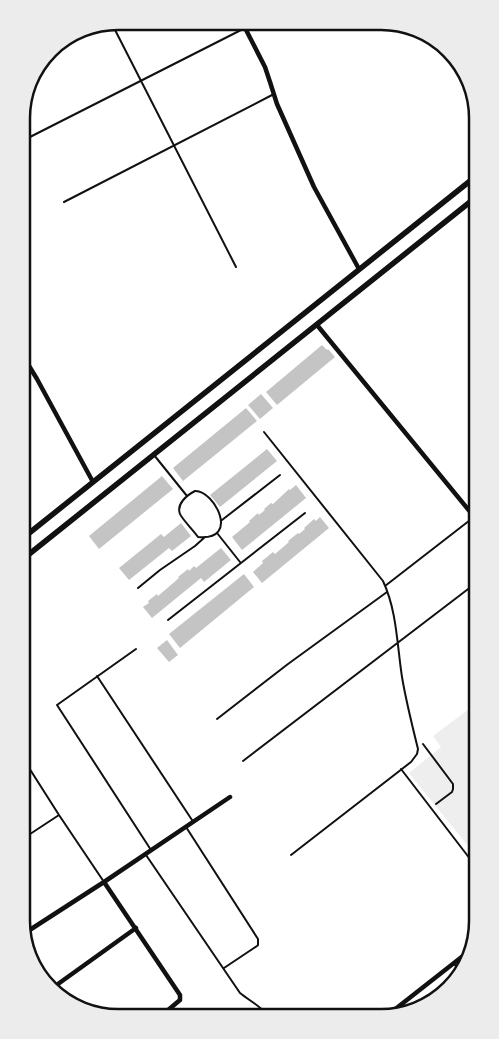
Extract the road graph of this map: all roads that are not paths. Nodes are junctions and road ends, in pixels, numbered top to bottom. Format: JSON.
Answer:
{"nodes":[{"id":1,"x":115,"y":30,"type":"edge"},
{"id":2,"x":241,"y":30,"type":"edge"},
{"id":3,"x":246,"y":30,"type":"edge"},
{"id":4,"x":141,"y":80,"type":"junction"},
{"id":5,"x":274,"y":94,"type":"junction"},
{"id":6,"x":30,"y":137,"type":"edge"},
{"id":7,"x":174,"y":145,"type":"junction"},
{"id":8,"x":469,"y":182,"type":"edge"},
{"id":9,"x":64,"y":202,"type":"dead end"},
{"id":10,"x":469,"y":203,"type":"edge"},
{"id":11,"x":236,"y":267,"type":"dead end"},
{"id":12,"x":359,"y":269,"type":"junction"},
{"id":13,"x":316,"y":325,"type":"junction"},
{"id":14,"x":30,"y":368,"type":"edge"},
{"id":15,"x":264,"y":432,"type":"dead end"},
{"id":16,"x":154,"y":455,"type":"junction"},
{"id":17,"x":280,"y":475,"type":"dead end"},
{"id":18,"x":93,"y":482,"type":"junction"},
{"id":19,"x":187,"y":496,"type":"junction"},
{"id":20,"x":469,"y":511,"type":"edge"},
{"id":21,"x":305,"y":513,"type":"dead end"},
{"id":22,"x":222,"y":520,"type":"junction"},
{"id":23,"x":469,"y":523,"type":"edge"},
{"id":24,"x":30,"y":532,"type":"edge"},
{"id":25,"x":217,"y":533,"type":"junction"},
{"id":26,"x":205,"y":537,"type":"junction"},
{"id":27,"x":30,"y":553,"type":"edge"},
{"id":28,"x":241,"y":563,"type":"junction"},
{"id":29,"x":385,"y":586,"type":"junction"},
{"id":30,"x":138,"y":588,"type":"dead end"},
{"id":31,"x":469,"y":588,"type":"edge"},
{"id":32,"x":388,"y":592,"type":"junction"},
{"id":33,"x":168,"y":620,"type":"dead end"},
{"id":34,"x":397,"y":643,"type":"junction"},
{"id":35,"x":136,"y":649,"type":"dead end"},
{"id":36,"x":97,"y":676,"type":"junction"},
{"id":37,"x":217,"y":719,"type":"dead end"},
{"id":38,"x":244,"y":761,"type":"dead end"},
{"id":39,"x":30,"y":769,"type":"edge"},
{"id":40,"x":401,"y":769,"type":"junction"},
{"id":41,"x":230,"y":797,"type":"dead end"},
{"id":42,"x":59,"y":815,"type":"junction"},
{"id":43,"x":194,"y":822,"type":"junction"},
{"id":44,"x":186,"y":828,"type":"junction"},
{"id":45,"x":30,"y":834,"type":"edge"},
{"id":46,"x":151,"y":850,"type":"junction"},
{"id":47,"x":145,"y":855,"type":"junction"},
{"id":48,"x":291,"y":855,"type":"dead end"},
{"id":49,"x":469,"y":858,"type":"edge"},
{"id":50,"x":104,"y":882,"type":"junction"},
{"id":51,"x":136,"y":928,"type":"junction"},
{"id":52,"x":31,"y":929,"type":"edge"},
{"id":53,"x":461,"y":958,"type":"edge"},
{"id":54,"x":454,"y":963,"type":"junction"},
{"id":55,"x":456,"y":966,"type":"edge"},
{"id":56,"x":224,"y":969,"type":"junction"},
{"id":57,"x":57,"y":984,"type":"edge"},
{"id":58,"x":398,"y":1007,"type":"edge"},
{"id":59,"x":169,"y":1009,"type":"edge"},
{"id":60,"x":262,"y":1009,"type":"edge"}],
"edges":[{"from":1,"to":4,"type":"lane"},
{"from":2,"to":4,"type":"lane"},
{"from":3,"to":5,"type":"street"},
{"from":4,"to":6,"type":"lane"},
{"from":4,"to":7,"type":"lane"},
{"from":5,"to":7,"type":"lane"},
{"from":5,"to":12,"type":"street"},
{"from":7,"to":9,"type":"lane"},
{"from":7,"to":11,"type":"lane"},
{"from":8,"to":12,"type":"main road"},
{"from":10,"to":13,"type":"main road"},
{"from":12,"to":18,"type":"main road"},
{"from":13,"to":16,"type":"main road"},
{"from":13,"to":20,"type":"street"},
{"from":14,"to":18,"type":"street"},
{"from":15,"to":29,"type":"lane"},
{"from":16,"to":19,"type":"lane"},
{"from":16,"to":27,"type":"main road"},
{"from":17,"to":22,"type":"lane"},
{"from":18,"to":24,"type":"main road"},
{"from":19,"to":22,"type":"lane"},
{"from":19,"to":26,"type":"lane"},
{"from":21,"to":28,"type":"lane"},
{"from":22,"to":25,"type":"lane"},
{"from":23,"to":29,"type":"lane"},
{"from":25,"to":26,"type":"lane"},
{"from":25,"to":28,"type":"lane"},
{"from":26,"to":30,"type":"lane"},
{"from":28,"to":33,"type":"lane"},
{"from":29,"to":32,"type":"lane"},
{"from":31,"to":34,"type":"lane"},
{"from":32,"to":34,"type":"lane"},
{"from":32,"to":37,"type":"lane"},
{"from":34,"to":38,"type":"lane"},
{"from":34,"to":40,"type":"lane"},
{"from":35,"to":36,"type":"lane"},
{"from":36,"to":43,"type":"lane"},
{"from":36,"to":46,"type":"lane"},
{"from":39,"to":42,"type":"lane"},
{"from":40,"to":48,"type":"lane"},
{"from":40,"to":49,"type":"lane"},
{"from":41,"to":43,"type":"street"},
{"from":42,"to":45,"type":"lane"},
{"from":42,"to":50,"type":"lane"},
{"from":43,"to":44,"type":"street"},
{"from":44,"to":46,"type":"street"},
{"from":44,"to":56,"type":"lane"},
{"from":46,"to":47,"type":"street"},
{"from":47,"to":50,"type":"street"},
{"from":47,"to":56,"type":"lane"},
{"from":50,"to":51,"type":"street"},
{"from":50,"to":52,"type":"street"},
{"from":51,"to":57,"type":"street"},
{"from":51,"to":59,"type":"street"},
{"from":53,"to":54,"type":"street"},
{"from":54,"to":55,"type":"lane"},
{"from":54,"to":58,"type":"street"},
{"from":56,"to":60,"type":"lane"}]}
